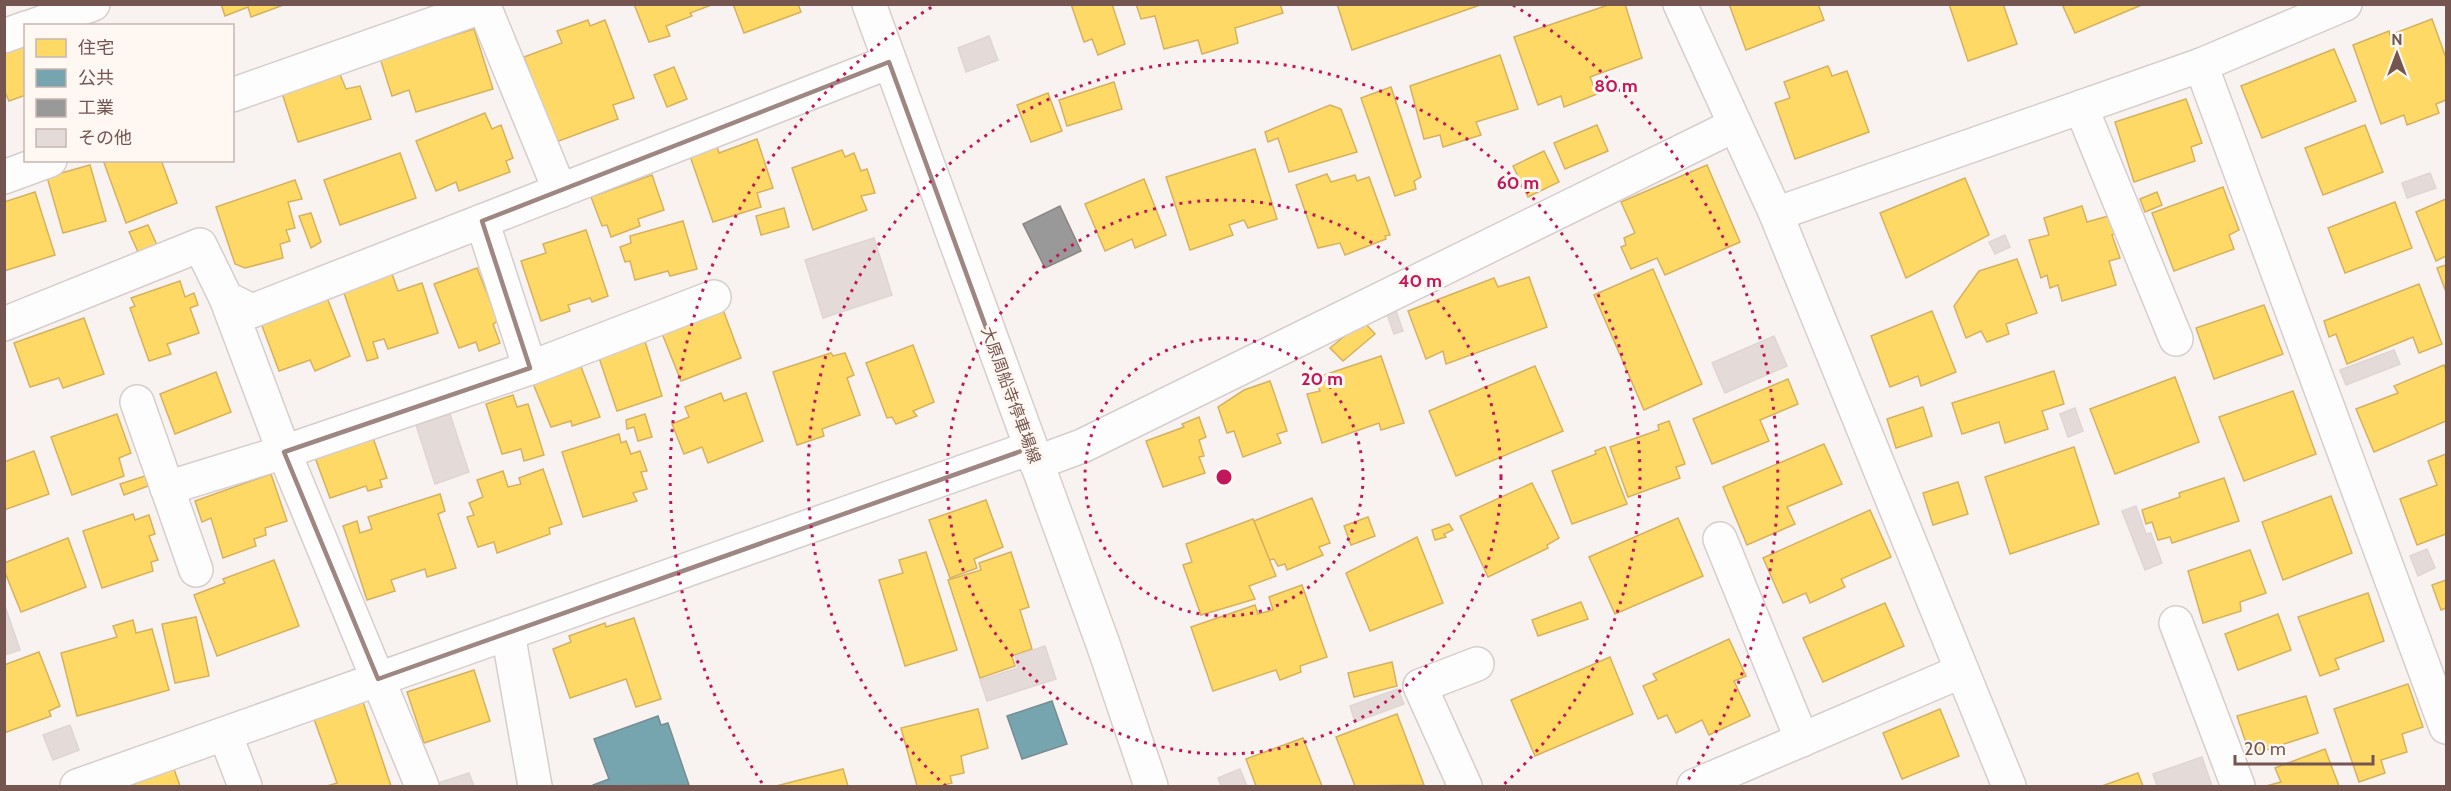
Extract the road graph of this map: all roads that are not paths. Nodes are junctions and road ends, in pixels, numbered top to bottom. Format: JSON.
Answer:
{"nodes":[{"id":1,"x":93,"y":4,"type":"edge"},
{"id":2,"x":869,"y":4,"type":"edge"},
{"id":3,"x":1680,"y":4,"type":"edge"},
{"id":4,"x":2345,"y":4,"type":"edge"},
{"id":5,"x":38,"y":24,"type":"edge"},
{"id":6,"x":24,"y":29,"type":"edge"},
{"id":7,"x":4,"y":36,"type":"edge"},
{"id":8,"x":889,"y":62,"type":"junction"},
{"id":9,"x":2201,"y":65,"type":"junction"},
{"id":10,"x":234,"y":94,"type":"edge"},
{"id":11,"x":2081,"y":107,"type":"junction"},
{"id":12,"x":1735,"y":125,"type":"junction"},
{"id":13,"x":45,"y":162,"type":"edge"},
{"id":14,"x":4,"y":177,"type":"edge"},
{"id":15,"x":560,"y":191,"type":"junction"},
{"id":16,"x":1776,"y":214,"type":"junction"},
{"id":17,"x":482,"y":221,"type":"junction"},
{"id":18,"x":714,"y":297,"type":"dead end"},
{"id":19,"x":226,"y":298,"type":"junction"},
{"id":20,"x":4,"y":324,"type":"edge"},
{"id":21,"x":2176,"y":339,"type":"dead end"},
{"id":22,"x":530,"y":368,"type":"junction"},
{"id":23,"x":137,"y":402,"type":"dead end"},
{"id":24,"x":284,"y":452,"type":"junction"},
{"id":25,"x":1033,"y":456,"type":"junction"},
{"id":26,"x":167,"y":488,"type":"junction"},
{"id":27,"x":1720,"y":539,"type":"dead end"},
{"id":28,"x":196,"y":570,"type":"dead end"},
{"id":29,"x":2176,"y":623,"type":"dead end"},
{"id":30,"x":508,"y":633,"type":"junction"},
{"id":31,"x":1477,"y":664,"type":"dead end"},
{"id":32,"x":1962,"y":671,"type":"junction"},
{"id":33,"x":378,"y":679,"type":"junction"},
{"id":34,"x":2446,"y":727,"type":"edge"},
{"id":35,"x":225,"y":734,"type":"junction"},
{"id":36,"x":1802,"y":740,"type":"junction"},
{"id":37,"x":85,"y":785,"type":"edge"},
{"id":38,"x":245,"y":786,"type":"edge"},
{"id":39,"x":422,"y":786,"type":"edge"},
{"id":40,"x":535,"y":786,"type":"edge"},
{"id":41,"x":1151,"y":786,"type":"edge"},
{"id":42,"x":1465,"y":786,"type":"edge"},
{"id":43,"x":1694,"y":786,"type":"edge"},
{"id":44,"x":2009,"y":786,"type":"edge"},
{"id":45,"x":2238,"y":786,"type":"edge"}],
"edges":[{"from":1,"to":5,"type":"street"},
{"from":2,"to":8,"type":"street","name":"大原周船寺停車場線"},
{"from":3,"to":12,"type":"street"},
{"from":4,"to":9,"type":"street"},
{"from":6,"to":7,"type":"street"},
{"from":8,"to":15,"type":"street"},
{"from":8,"to":25,"type":"street","name":"大原周船寺停車場線"},
{"from":9,"to":11,"type":"street"},
{"from":9,"to":34,"type":"street"},
{"from":10,"to":15,"type":"street"},
{"from":11,"to":16,"type":"street"},
{"from":11,"to":21,"type":"street"},
{"from":12,"to":16,"type":"street"},
{"from":12,"to":25,"type":"street"},
{"from":13,"to":14,"type":"street"},
{"from":15,"to":17,"type":"street"},
{"from":16,"to":32,"type":"street"},
{"from":17,"to":19,"type":"street"},
{"from":17,"to":22,"type":"street"},
{"from":18,"to":22,"type":"street"},
{"from":19,"to":20,"type":"street"},
{"from":19,"to":24,"type":"street"},
{"from":22,"to":24,"type":"street"},
{"from":23,"to":26,"type":"street"},
{"from":24,"to":26,"type":"street"},
{"from":24,"to":33,"type":"street"},
{"from":25,"to":30,"type":"street"},
{"from":25,"to":41,"type":"street","name":"大原周船寺停車場線"},
{"from":26,"to":28,"type":"street"},
{"from":27,"to":36,"type":"street"},
{"from":29,"to":45,"type":"street"},
{"from":30,"to":33,"type":"street"},
{"from":30,"to":40,"type":"street"},
{"from":31,"to":42,"type":"street"},
{"from":32,"to":36,"type":"street"},
{"from":32,"to":44,"type":"street"},
{"from":33,"to":35,"type":"street"},
{"from":33,"to":39,"type":"street"},
{"from":35,"to":37,"type":"street"},
{"from":35,"to":38,"type":"street"},
{"from":36,"to":43,"type":"street"}]}
